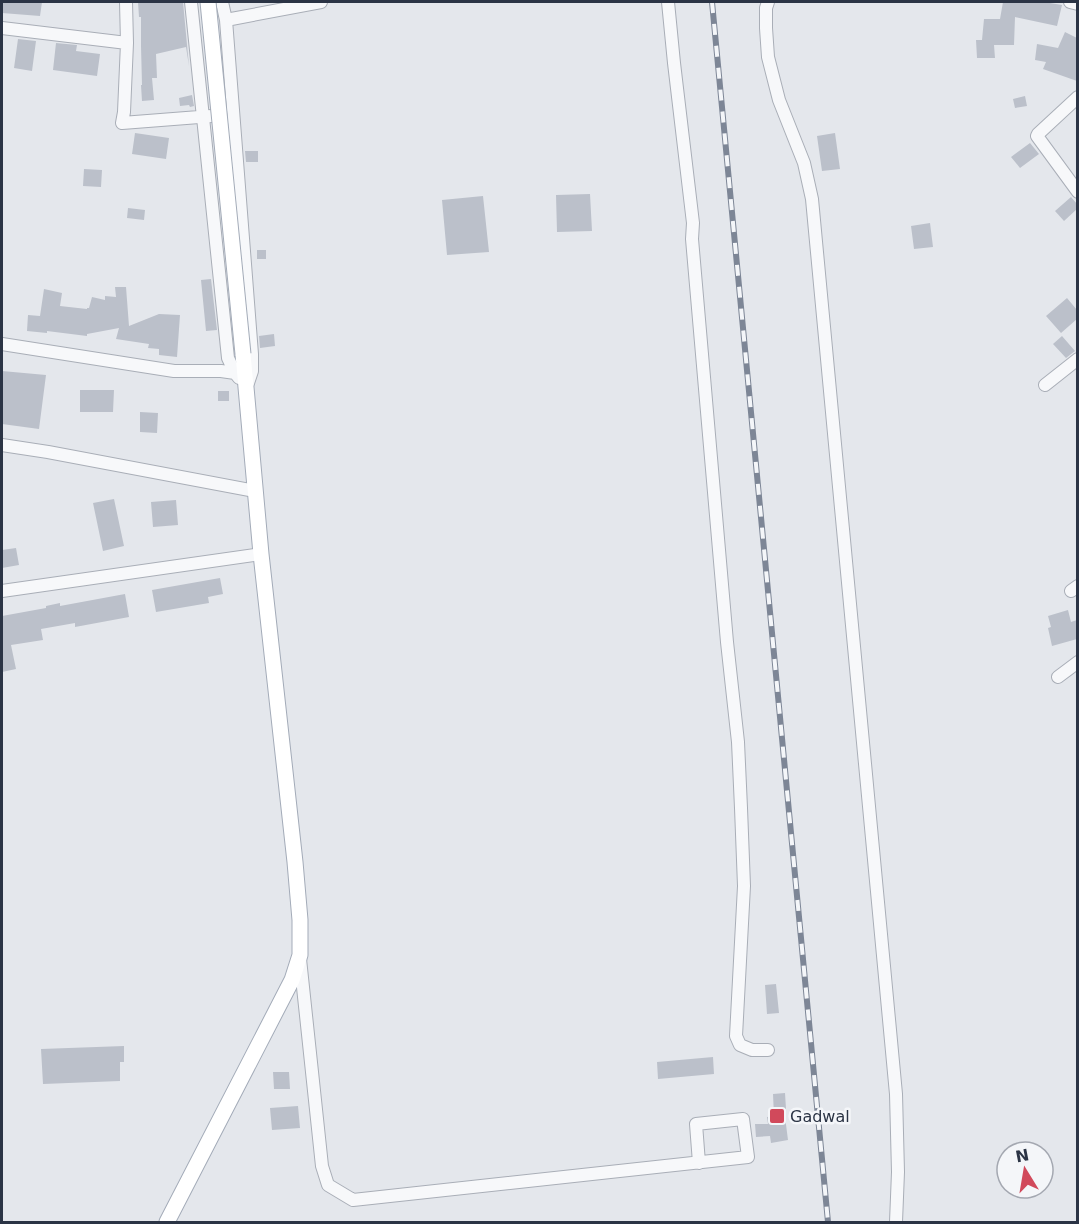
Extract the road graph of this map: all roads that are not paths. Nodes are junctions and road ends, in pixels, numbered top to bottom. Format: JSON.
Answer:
{"nodes":[{"id":1,"x":126,"y":2,"type":"edge"},
{"id":2,"x":191,"y":2,"type":"edge"},
{"id":3,"x":208,"y":2,"type":"edge"},
{"id":4,"x":222,"y":2,"type":"edge"},
{"id":5,"x":321,"y":2,"type":"edge"},
{"id":6,"x":668,"y":2,"type":"edge"},
{"id":7,"x":768,"y":2,"type":"edge"},
{"id":8,"x":1070,"y":2,"type":"edge"},
{"id":9,"x":1077,"y":4,"type":"edge"},
{"id":10,"x":226,"y":20,"type":"junction"},
{"id":11,"x":2,"y":28,"type":"edge"},
{"id":12,"x":127,"y":43,"type":"junction"},
{"id":13,"x":1077,"y":97,"type":"edge"},
{"id":14,"x":233,"y":114,"type":"junction"},
{"id":15,"x":204,"y":117,"type":"junction"},
{"id":16,"x":1077,"y":192,"type":"edge"},
{"id":17,"x":2,"y":344,"type":"edge"},
{"id":18,"x":1077,"y":359,"type":"edge"},
{"id":19,"x":235,"y":373,"type":"junction"},
{"id":20,"x":1045,"y":385,"type":"dead end"},
{"id":21,"x":247,"y":387,"type":"junction"},
{"id":22,"x":2,"y":445,"type":"edge"},
{"id":23,"x":255,"y":491,"type":"junction"},
{"id":24,"x":261,"y":554,"type":"junction"},
{"id":25,"x":2,"y":591,"type":"edge"},
{"id":26,"x":1077,"y":662,"type":"edge"},
{"id":27,"x":1059,"y":677,"type":"dead end"},
{"id":28,"x":300,"y":955,"type":"junction"},
{"id":29,"x":768,"y":1050,"type":"dead end"},
{"id":30,"x":699,"y":1162,"type":"junction"},
{"id":31,"x":167,"y":1222,"type":"edge"},
{"id":32,"x":896,"y":1222,"type":"edge"}],
"edges":[{"from":1,"to":12,"type":"street"},
{"from":2,"to":15,"type":"street"},
{"from":3,"to":21,"type":"main road","bridge":true},
{"from":4,"to":10,"type":"street"},
{"from":5,"to":10,"type":"street"},
{"from":6,"to":29,"type":"street"},
{"from":7,"to":32,"type":"street"},
{"from":8,"to":9,"type":"street"},
{"from":10,"to":14,"type":"street"},
{"from":11,"to":12,"type":"street"},
{"from":12,"to":15,"type":"street"},
{"from":13,"to":16,"type":"street"},
{"from":14,"to":15,"type":"street"},
{"from":14,"to":21,"type":"street"},
{"from":15,"to":19,"type":"street"},
{"from":17,"to":19,"type":"street"},
{"from":18,"to":20,"type":"street"},
{"from":19,"to":21,"type":"street"},
{"from":21,"to":23,"type":"main road"},
{"from":22,"to":23,"type":"street"},
{"from":23,"to":24,"type":"main road"},
{"from":24,"to":25,"type":"street"},
{"from":24,"to":28,"type":"main road"},
{"from":26,"to":27,"type":"street"},
{"from":28,"to":30,"type":"street"},
{"from":28,"to":31,"type":"main road"},
{"from":30,"to":30,"type":"street"}]}
